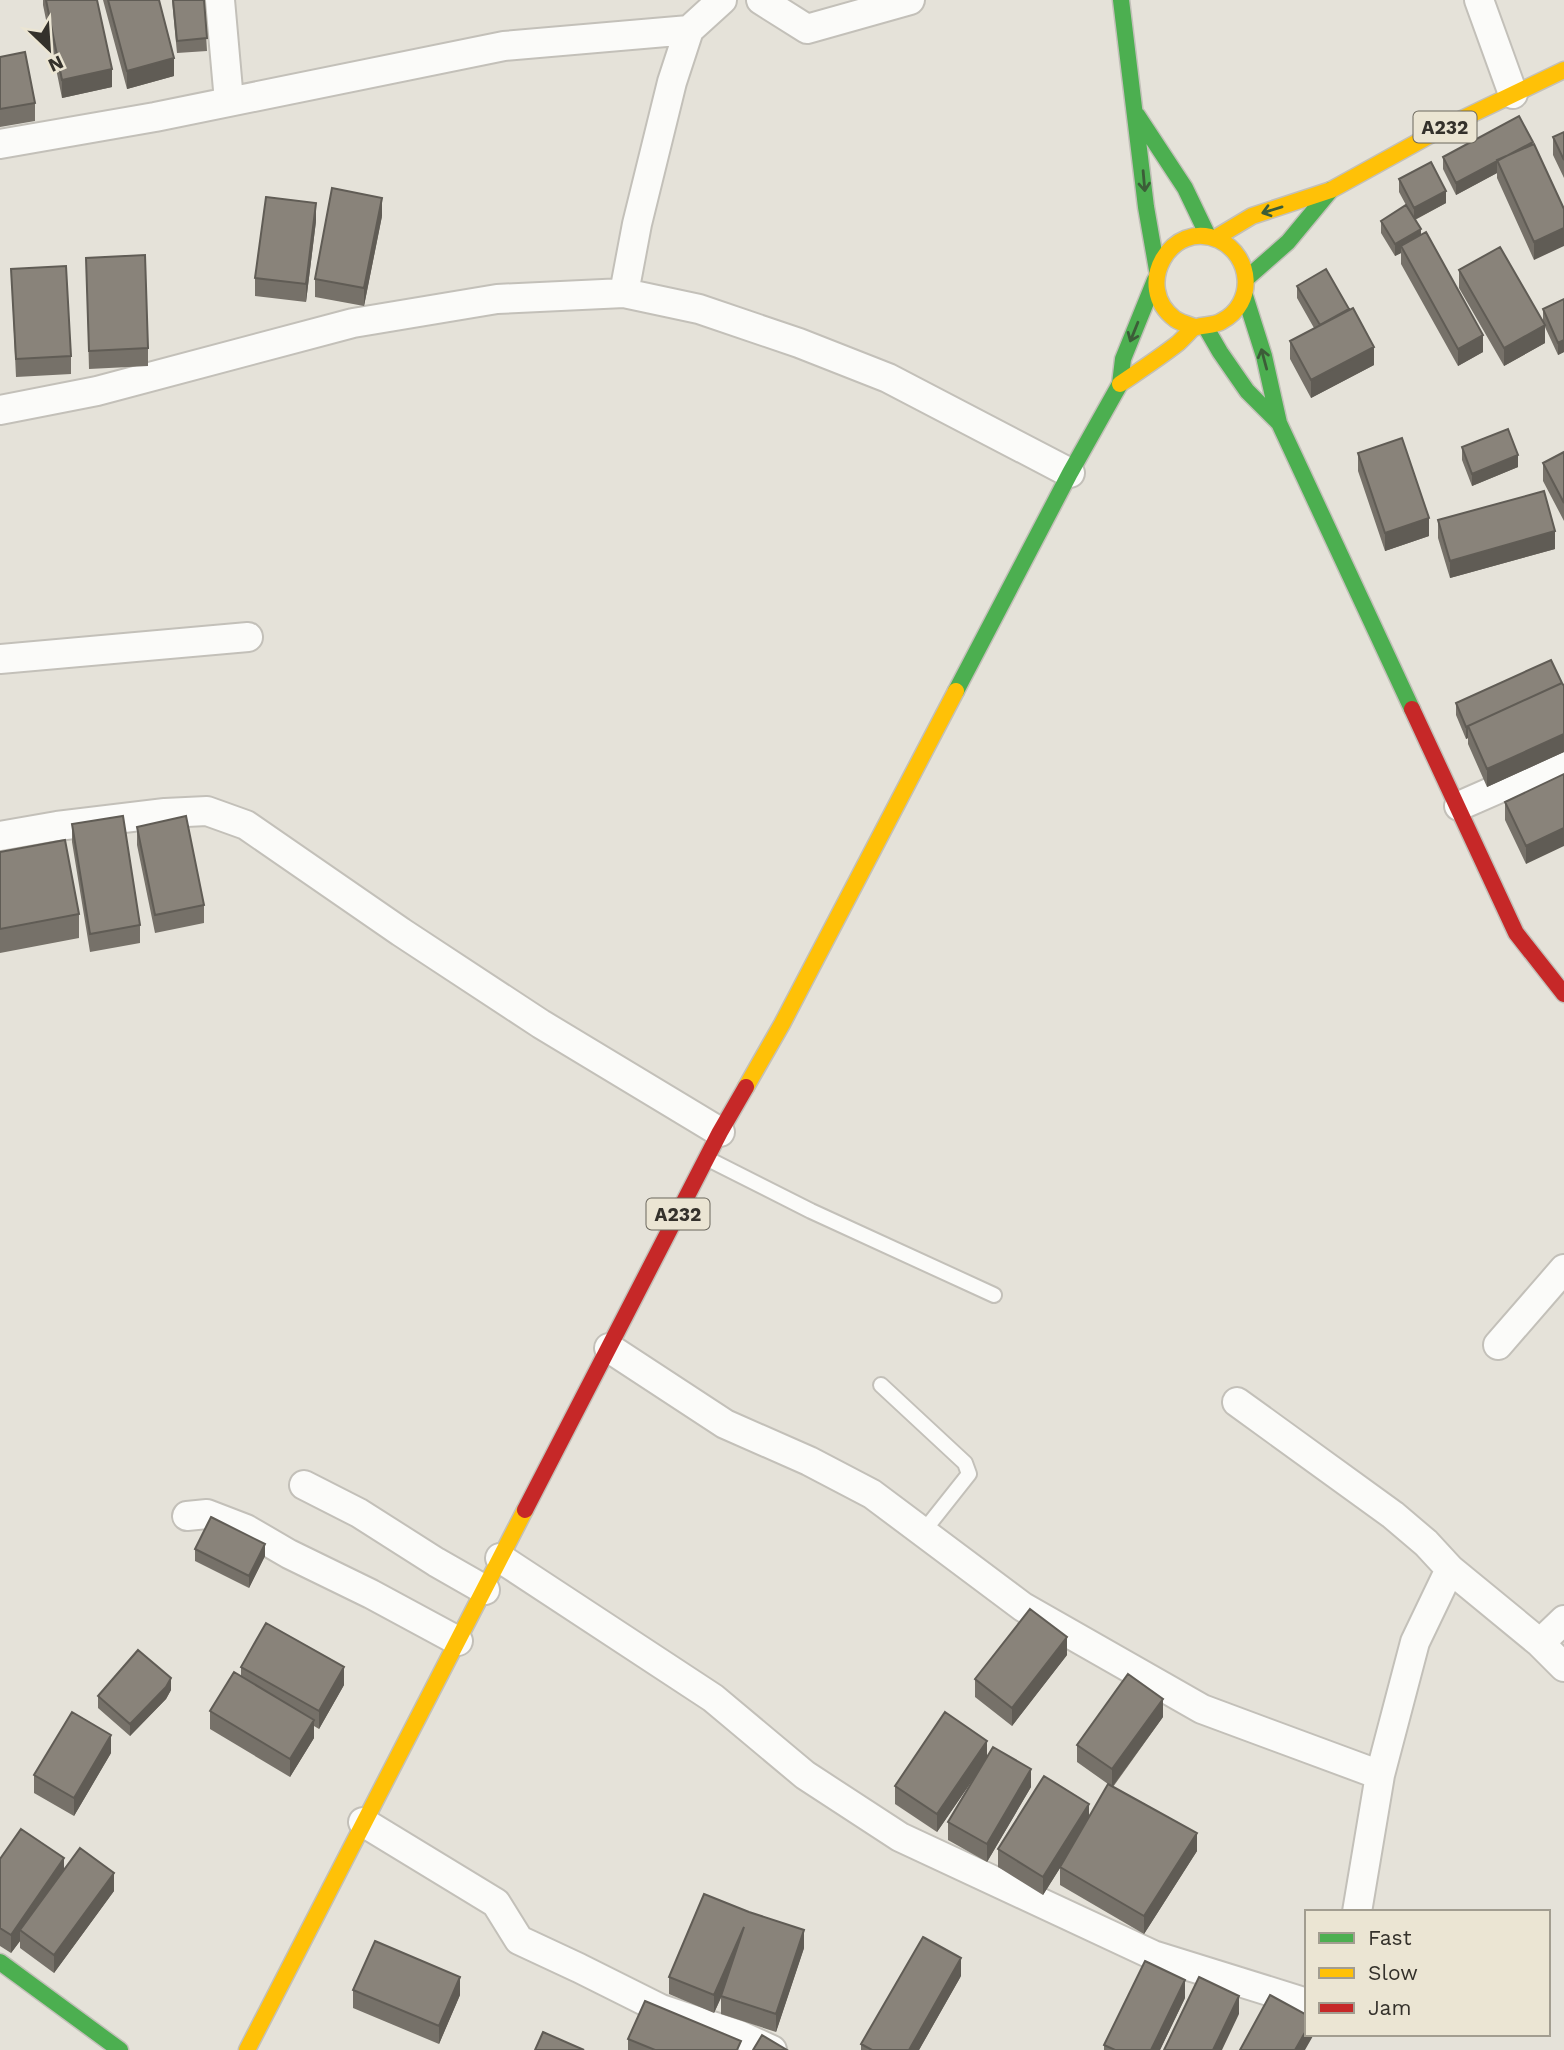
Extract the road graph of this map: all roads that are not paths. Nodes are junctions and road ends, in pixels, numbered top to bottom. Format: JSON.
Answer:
{"nodes":[{"id":1,"x":220,"y":0,"type":"edge"},
{"id":2,"x":722,"y":0,"type":"edge"},
{"id":3,"x":761,"y":0,"type":"edge"},
{"id":4,"x":910,"y":0,"type":"edge"},
{"id":5,"x":1122,"y":0,"type":"edge"},
{"id":6,"x":1479,"y":0,"type":"edge"},
{"id":7,"x":690,"y":30,"type":"junction"},
{"id":8,"x":1564,"y":70,"type":"edge"},
{"id":9,"x":1513,"y":94,"type":"junction"},
{"id":10,"x":229,"y":101,"type":"junction"},
{"id":11,"x":1135,"y":113,"type":"junction"},
{"id":12,"x":0,"y":144,"type":"edge"},
{"id":13,"x":1331,"y":190,"type":"junction"},
{"id":14,"x":1213,"y":237,"type":"junction"},
{"id":15,"x":1156,"y":275,"type":"junction"},
{"id":16,"x":1246,"y":279,"type":"junction"},
{"id":17,"x":624,"y":293,"type":"junction"},
{"id":18,"x":1245,"y":296,"type":"junction"},
{"id":19,"x":1200,"y":326,"type":"junction"},
{"id":20,"x":1120,"y":384,"type":"junction"},
{"id":21,"x":0,"y":410,"type":"edge"},
{"id":22,"x":1279,"y":423,"type":"junction"},
{"id":23,"x":1070,"y":473,"type":"junction"},
{"id":24,"x":248,"y":637,"type":"dead end"},
{"id":25,"x":0,"y":659,"type":"edge"},
{"id":26,"x":1564,"y":760,"type":"edge"},
{"id":27,"x":1459,"y":806,"type":"junction"},
{"id":28,"x":0,"y":836,"type":"edge"},
{"id":29,"x":1564,"y":994,"type":"edge"},
{"id":30,"x":720,"y":1132,"type":"junction"},
{"id":31,"x":707,"y":1158,"type":"junction"},
{"id":32,"x":1564,"y":1269,"type":"edge"},
{"id":33,"x":995,"y":1295,"type":"dead end"},
{"id":34,"x":1498,"y":1345,"type":"dead end"},
{"id":35,"x":610,"y":1348,"type":"junction"},
{"id":36,"x":881,"y":1385,"type":"dead end"},
{"id":37,"x":1237,"y":1402,"type":"dead end"},
{"id":38,"x":304,"y":1485,"type":"dead end"},
{"id":39,"x":187,"y":1516,"type":"dead end"},
{"id":40,"x":922,"y":1532,"type":"junction"},
{"id":41,"x":500,"y":1558,"type":"junction"},
{"id":42,"x":1450,"y":1569,"type":"junction"},
{"id":43,"x":485,"y":1590,"type":"junction"},
{"id":44,"x":1564,"y":1620,"type":"edge"},
{"id":45,"x":458,"y":1641,"type":"junction"},
{"id":46,"x":1540,"y":1643,"type":"junction"},
{"id":47,"x":1564,"y":1667,"type":"edge"},
{"id":48,"x":1380,"y":1775,"type":"junction"},
{"id":49,"x":363,"y":1822,"type":"junction"},
{"id":50,"x":1357,"y":1910,"type":"edge"},
{"id":51,"x":0,"y":1962,"type":"edge"},
{"id":52,"x":1305,"y":2002,"type":"edge"},
{"id":53,"x":120,"y":2050,"type":"edge"},
{"id":54,"x":247,"y":2050,"type":"edge"},
{"id":55,"x":772,"y":2050,"type":"edge"}],
"edges":[{"from":1,"to":10,"type":"street"},
{"from":2,"to":7,"type":"street"},
{"from":3,"to":4,"type":"street"},
{"from":5,"to":11,"type":"main road"},
{"from":6,"to":9,"type":"street"},
{"from":7,"to":10,"type":"street"},
{"from":7,"to":17,"type":"street"},
{"from":8,"to":9,"type":"main road","number":"A232"},
{"from":9,"to":13,"type":"main road","number":"A232"},
{"from":10,"to":12,"type":"street"},
{"from":11,"to":14,"type":"main road"},
{"from":11,"to":15,"type":"main road","one_way":true},
{"from":13,"to":14,"type":"main road","number":"A232","one_way":true},
{"from":13,"to":16,"type":"main road","number":"A232"},
{"from":14,"to":15,"type":"main road"},
{"from":14,"to":16,"type":"main road"},
{"from":15,"to":19,"type":"main road"},
{"from":15,"to":20,"type":"main road","number":"A232","one_way":true},
{"from":16,"to":18,"type":"main road"},
{"from":17,"to":21,"type":"street"},
{"from":17,"to":23,"type":"street"},
{"from":18,"to":19,"type":"main road"},
{"from":22,"to":18,"type":"main road","one_way":true},
{"from":19,"to":20,"type":"main road","number":"A232"},
{"from":19,"to":22,"type":"main road"},
{"from":20,"to":23,"type":"main road","number":"A232"},
{"from":22,"to":27,"type":"main road"},
{"from":23,"to":30,"type":"main road","number":"A232"},
{"from":24,"to":25,"type":"street"},
{"from":26,"to":27,"type":"street"},
{"from":27,"to":29,"type":"main road"},
{"from":28,"to":30,"type":"street"},
{"from":30,"to":31,"type":"main road","number":"A232"},
{"from":31,"to":33,"type":"lane"},
{"from":31,"to":35,"type":"main road","number":"A232"},
{"from":32,"to":34,"type":"street"},
{"from":35,"to":40,"type":"street"},
{"from":35,"to":41,"type":"main road","number":"A232"},
{"from":36,"to":40,"type":"lane"},
{"from":37,"to":42,"type":"street"},
{"from":38,"to":43,"type":"street"},
{"from":39,"to":45,"type":"street"},
{"from":40,"to":48,"type":"street"},
{"from":41,"to":43,"type":"main road","number":"A232"},
{"from":41,"to":52,"type":"street"},
{"from":42,"to":46,"type":"street"},
{"from":42,"to":48,"type":"street"},
{"from":43,"to":45,"type":"main road","number":"A232"},
{"from":44,"to":46,"type":"street"},
{"from":45,"to":49,"type":"main road","number":"A232"},
{"from":46,"to":47,"type":"street"},
{"from":48,"to":50,"type":"street"},
{"from":49,"to":54,"type":"main road","number":"A232"},
{"from":49,"to":55,"type":"street"},
{"from":51,"to":53,"type":"main road"}]}
